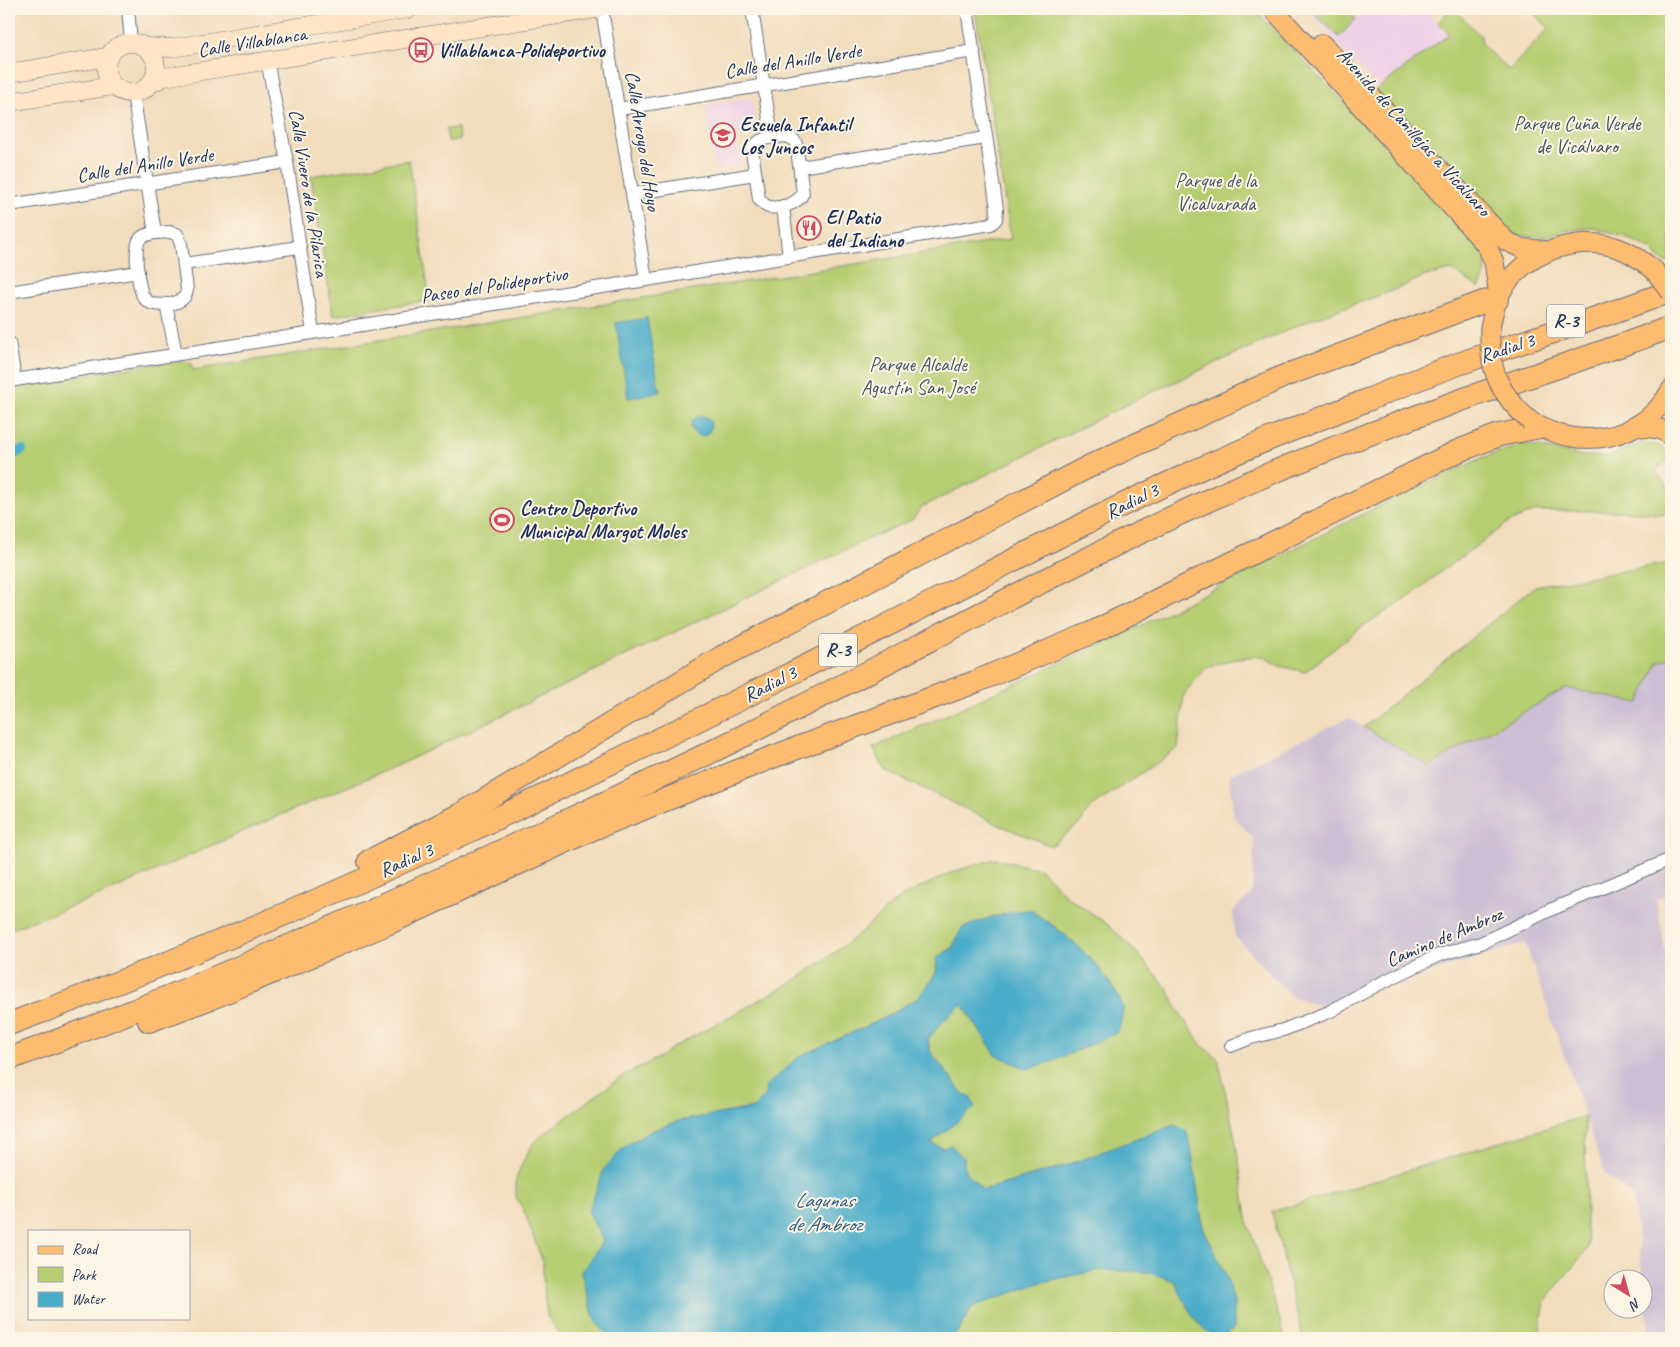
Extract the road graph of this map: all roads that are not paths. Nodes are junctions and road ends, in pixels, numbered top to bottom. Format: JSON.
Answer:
{"nodes":[{"id":1,"x":128,"y":9,"type":"edge"},
{"id":2,"x":407,"y":9,"type":"edge"},
{"id":3,"x":596,"y":9,"type":"edge"},
{"id":4,"x":602,"y":9,"type":"edge"},
{"id":5,"x":752,"y":9,"type":"edge"},
{"id":6,"x":967,"y":9,"type":"edge"},
{"id":7,"x":1273,"y":9,"type":"edge"},
{"id":8,"x":1290,"y":9,"type":"edge"},
{"id":9,"x":347,"y":14,"type":"edge"},
{"id":10,"x":138,"y":44,"type":"junction"},
{"id":11,"x":974,"y":51,"type":"junction"},
{"id":12,"x":107,"y":57,"type":"junction"},
{"id":13,"x":267,"y":60,"type":"junction"},
{"id":14,"x":9,"y":73,"type":"edge"},
{"id":15,"x":151,"y":83,"type":"junction"},
{"id":16,"x":764,"y":85,"type":"junction"},
{"id":17,"x":112,"y":86,"type":"junction"},
{"id":18,"x":133,"y":93,"type":"junction"},
{"id":19,"x":9,"y":102,"type":"edge"},
{"id":20,"x":619,"y":109,"type":"junction"},
{"id":21,"x":772,"y":137,"type":"junction"},
{"id":22,"x":986,"y":138,"type":"junction"},
{"id":23,"x":286,"y":162,"type":"junction"},
{"id":24,"x":800,"y":166,"type":"junction"},
{"id":25,"x":755,"y":174,"type":"junction"},
{"id":26,"x":147,"y":183,"type":"junction"},
{"id":27,"x":632,"y":194,"type":"junction"},
{"id":28,"x":9,"y":205,"type":"edge"},
{"id":29,"x":783,"y":206,"type":"junction"},
{"id":30,"x":155,"y":233,"type":"junction"},
{"id":31,"x":299,"y":246,"type":"junction"},
{"id":32,"x":1548,"y":251,"type":"junction"},
{"id":33,"x":789,"y":257,"type":"junction"},
{"id":34,"x":184,"y":264,"type":"junction"},
{"id":35,"x":138,"y":272,"type":"junction"},
{"id":36,"x":1663,"y":274,"type":"edge"},
{"id":37,"x":646,"y":280,"type":"junction"},
{"id":38,"x":1671,"y":291,"type":"edge"},
{"id":39,"x":9,"y":292,"type":"edge"},
{"id":40,"x":1498,"y":298,"type":"junction"},
{"id":41,"x":166,"y":304,"type":"junction"},
{"id":42,"x":1671,"y":327,"type":"edge"},
{"id":43,"x":314,"y":333,"type":"junction"},
{"id":44,"x":1671,"y":339,"type":"edge"},
{"id":45,"x":9,"y":342,"type":"edge"},
{"id":46,"x":176,"y":354,"type":"junction"},
{"id":47,"x":1460,"y":364,"type":"junction"},
{"id":48,"x":12,"y":380,"type":"edge"},
{"id":49,"x":1671,"y":390,"type":"edge"},
{"id":50,"x":1466,"y":398,"type":"junction"},
{"id":51,"x":1535,"y":424,"type":"junction"},
{"id":52,"x":1635,"y":426,"type":"junction"},
{"id":53,"x":1671,"y":436,"type":"edge"},
{"id":54,"x":1671,"y":859,"type":"edge"},
{"id":55,"x":9,"y":1019,"type":"edge"},
{"id":56,"x":9,"y":1024,"type":"edge"},
{"id":57,"x":1230,"y":1046,"type":"dead end"},
{"id":58,"x":9,"y":1059,"type":"edge"},
{"id":59,"x":9,"y":1072,"type":"edge"}],
"edges":[{"from":1,"to":10,"type":"street"},
{"from":2,"to":9,"type":"main road","name":"Calle Villablanca"},
{"from":3,"to":13,"type":"main road","name":"Calle Villablanca"},
{"from":4,"to":20,"type":"street","name":"Calle Arroyo del Hoyo"},
{"from":5,"to":16,"type":"street"},
{"from":6,"to":11,"type":"street"},
{"from":7,"to":40,"type":"main road","name":"Avenida de Canillejas a Vicálvaro"},
{"from":8,"to":32,"type":"main road","name":"Avenida de Canillejas a Vicálvaro"},
{"from":9,"to":10,"type":"main road","name":"Calle Villablanca"},
{"from":10,"to":12,"type":"main road"},
{"from":10,"to":15,"type":"main road"},
{"from":11,"to":16,"type":"street","name":"Calle del Anillo Verde"},
{"from":11,"to":22,"type":"street"},
{"from":12,"to":14,"type":"main road"},
{"from":12,"to":17,"type":"main road"},
{"from":13,"to":15,"type":"main road","name":"Calle Villablanca"},
{"from":13,"to":23,"type":"street","name":"Calle Vivero de la Pilarica"},
{"from":15,"to":18,"type":"main road"},
{"from":16,"to":20,"type":"street","name":"Calle del Anillo Verde"},
{"from":16,"to":21,"type":"street"},
{"from":17,"to":18,"type":"main road"},
{"from":17,"to":19,"type":"main road"},
{"from":18,"to":26,"type":"street"},
{"from":20,"to":27,"type":"street","name":"Calle Arroyo del Hoyo"},
{"from":21,"to":24,"type":"street"},
{"from":21,"to":25,"type":"street"},
{"from":22,"to":24,"type":"street"},
{"from":22,"to":33,"type":"street","name":"Paseo del Polideportivo"},
{"from":23,"to":26,"type":"street","name":"Calle del Anillo Verde"},
{"from":23,"to":31,"type":"street","name":"Calle Vivero de la Pilarica"},
{"from":24,"to":29,"type":"street"},
{"from":25,"to":27,"type":"street"},
{"from":25,"to":29,"type":"street"},
{"from":26,"to":28,"type":"street","name":"Calle del Anillo Verde"},
{"from":26,"to":30,"type":"street"},
{"from":27,"to":37,"type":"street","name":"Calle Arroyo del Hoyo"},
{"from":29,"to":33,"type":"street"},
{"from":30,"to":34,"type":"street"},
{"from":30,"to":35,"type":"street"},
{"from":31,"to":34,"type":"street"},
{"from":31,"to":43,"type":"street","name":"Calle Vivero de la Pilarica"},
{"from":32,"to":36,"type":"main road"},
{"from":32,"to":40,"type":"main road"},
{"from":33,"to":37,"type":"street","name":"Paseo del Polideportivo"},
{"from":34,"to":41,"type":"street"},
{"from":35,"to":39,"type":"street"},
{"from":35,"to":41,"type":"street"},
{"from":36,"to":38,"type":"main road","bridge":true},
{"from":36,"to":47,"type":"highway","number":"R-3"},
{"from":37,"to":43,"type":"street","name":"Paseo del Polideportivo"},
{"from":38,"to":47,"type":"highway","name":"Radial 3","number":"R-3"},
{"from":40,"to":51,"type":"main road","bridge":true},
{"from":40,"to":55,"type":"highway"},
{"from":41,"to":46,"type":"street"},
{"from":42,"to":50,"type":"highway","name":"Radial 3","number":"R-3"},
{"from":43,"to":46,"type":"street","name":"Paseo del Polideportivo"},
{"from":44,"to":50,"type":"highway"},
{"from":45,"to":48,"type":"street"},
{"from":46,"to":48,"type":"street","name":"Paseo del Polideportivo"},
{"from":47,"to":56,"type":"highway","name":"Radial 3","number":"R-3"},
{"from":49,"to":52,"type":"main road"},
{"from":50,"to":58,"type":"highway","name":"Radial 3","number":"R-3"},
{"from":51,"to":52,"type":"main road"},
{"from":51,"to":59,"type":"highway"},
{"from":52,"to":53,"type":"main road"},
{"from":54,"to":57,"type":"street","name":"Camino de Ambroz"}]}
